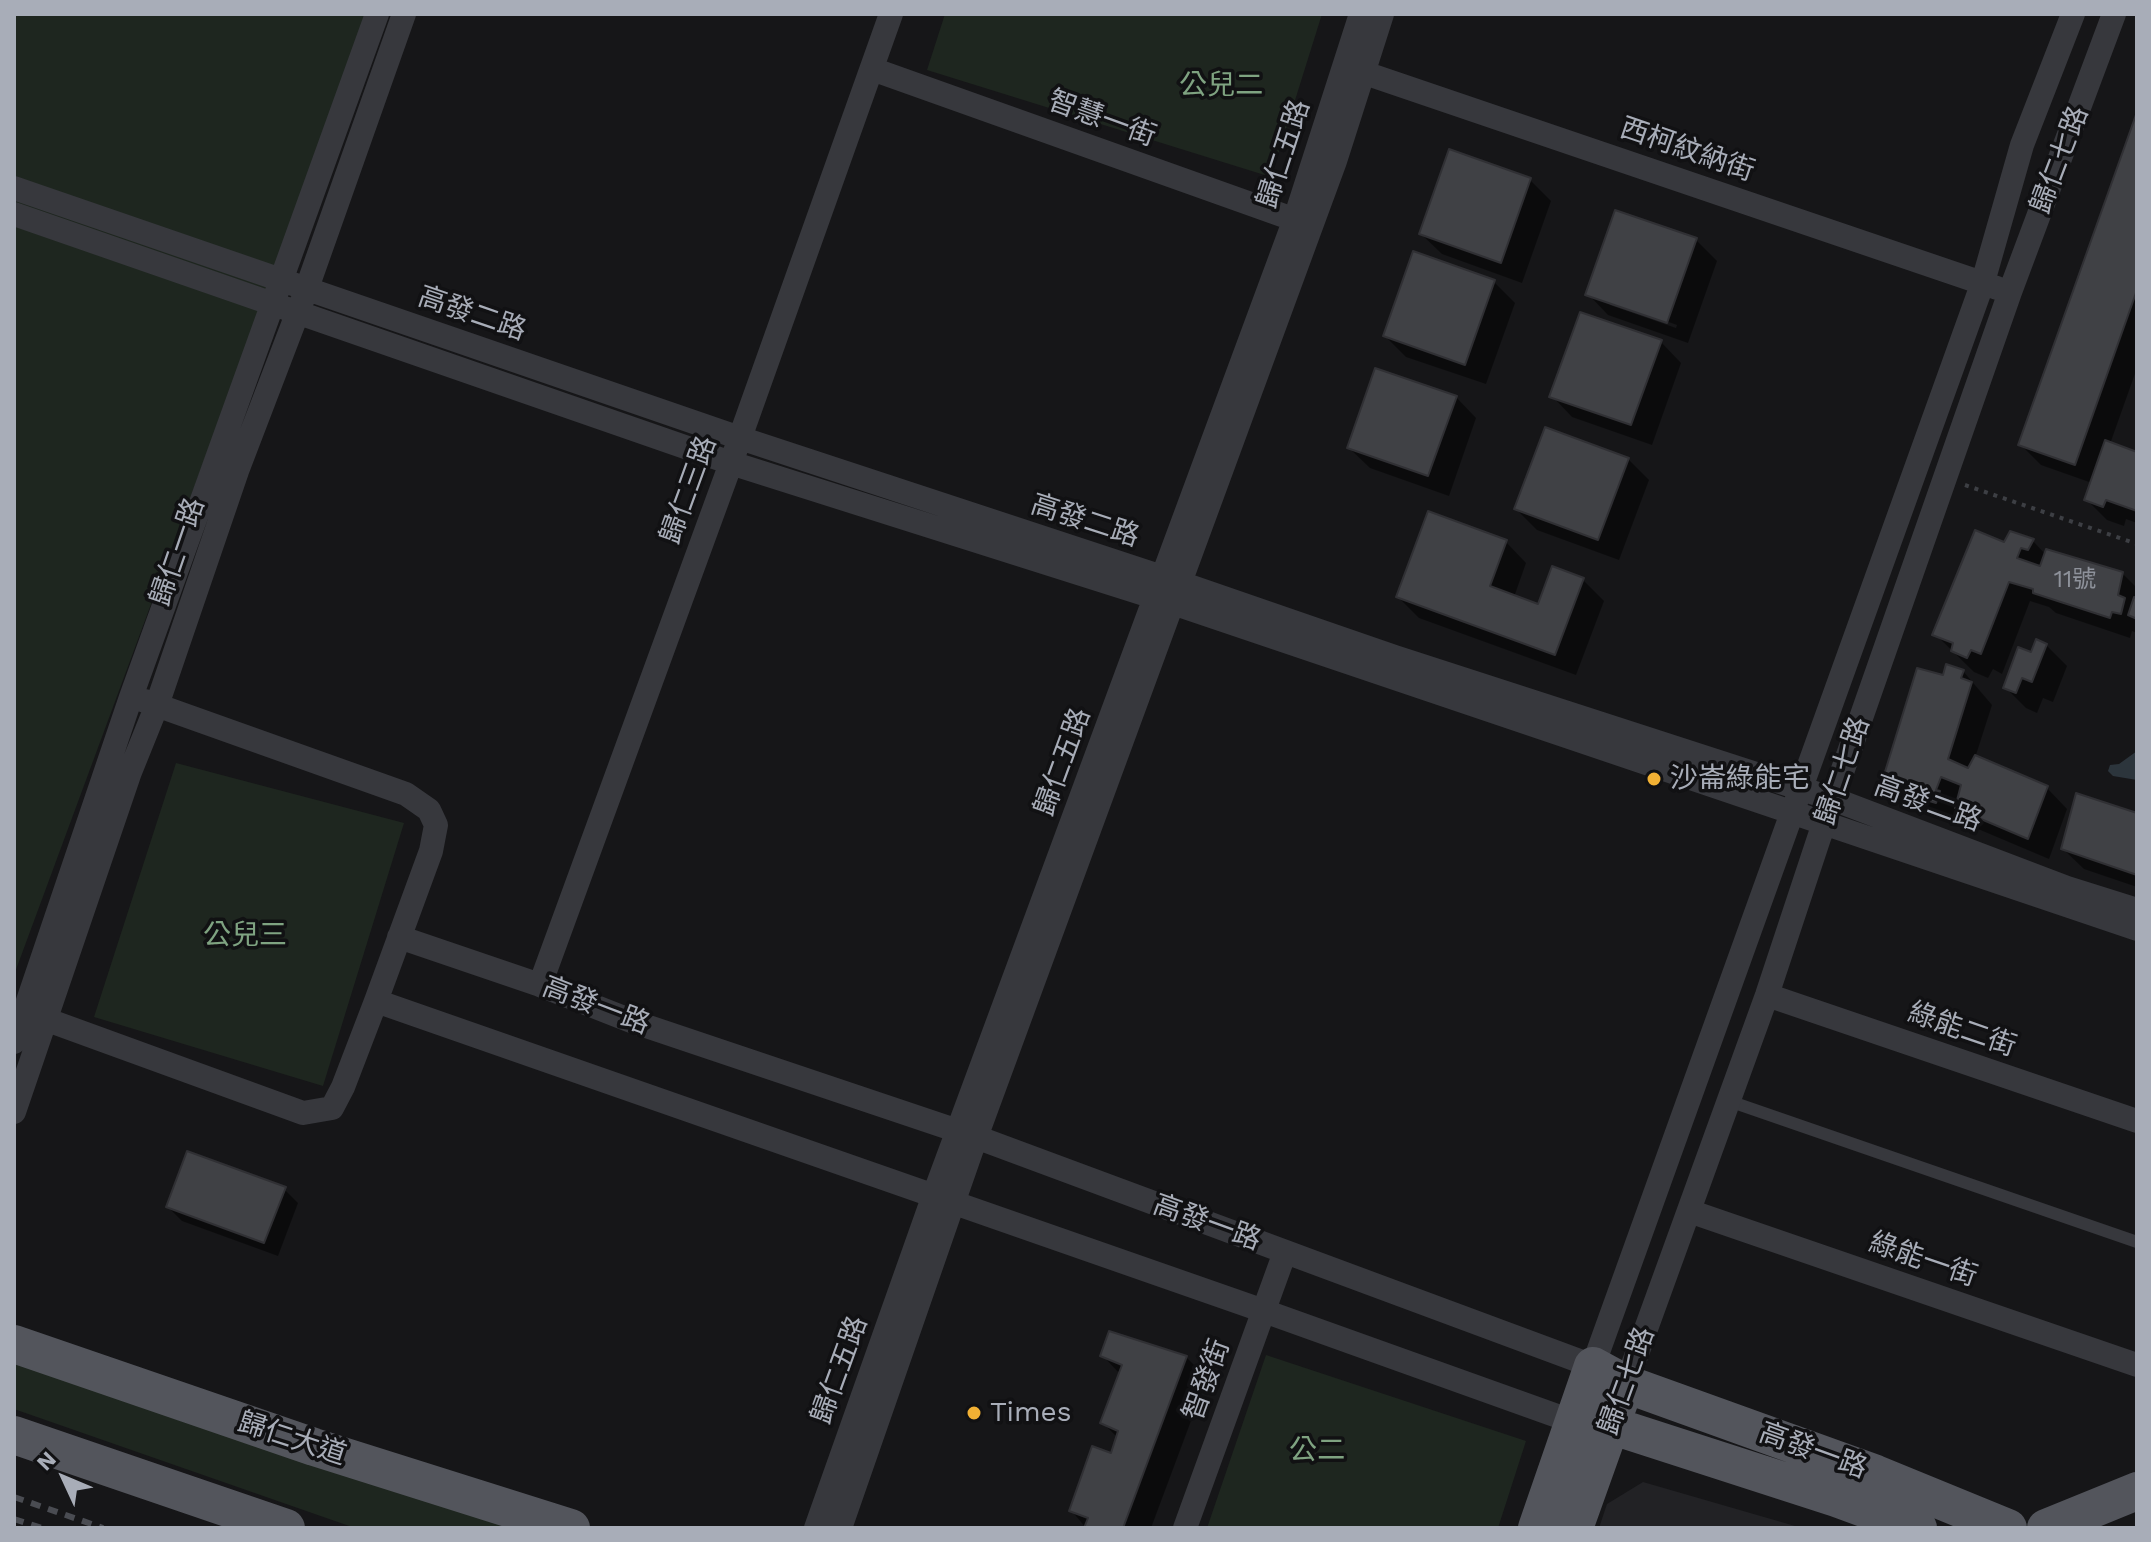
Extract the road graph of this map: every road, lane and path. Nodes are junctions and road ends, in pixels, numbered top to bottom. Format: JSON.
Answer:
{"nodes":[{"id":1,"x":377,"y":14,"type":"edge"},
{"id":2,"x":404,"y":14,"type":"edge"},
{"id":3,"x":891,"y":14,"type":"edge"},
{"id":4,"x":1361,"y":14,"type":"edge"},
{"id":5,"x":1382,"y":14,"type":"edge"},
{"id":6,"x":2073,"y":14,"type":"edge"},
{"id":7,"x":2114,"y":14,"type":"edge"},
{"id":8,"x":872,"y":69,"type":"junction"},
{"id":9,"x":1353,"y":69,"type":"junction"},
{"id":10,"x":14,"y":188,"type":"edge"},
{"id":11,"x":14,"y":214,"type":"edge"},
{"id":12,"x":1303,"y":222,"type":"junction"},
{"id":13,"x":283,"y":280,"type":"junction"},
{"id":14,"x":1983,"y":282,"type":"junction"},
{"id":15,"x":307,"y":288,"type":"junction"},
{"id":16,"x":2010,"y":292,"type":"junction"},
{"id":17,"x":285,"y":309,"type":"junction"},
{"id":18,"x":740,"y":438,"type":"junction"},
{"id":19,"x":731,"y":463,"type":"junction"},
{"id":20,"x":1944,"y":477,"type":"junction"},
{"id":21,"x":2137,"y":544,"type":"edge"},
{"id":22,"x":1168,"y":590,"type":"junction"},
{"id":23,"x":131,"y":697,"type":"junction"},
{"id":24,"x":157,"y":705,"type":"junction"},
{"id":25,"x":1833,"y":799,"type":"junction"},
{"id":26,"x":1796,"y":800,"type":"junction"},
{"id":27,"x":1825,"y":823,"type":"junction"},
{"id":28,"x":2137,"y":910,"type":"edge"},
{"id":29,"x":2137,"y":929,"type":"edge"},
{"id":30,"x":399,"y":937,"type":"junction"},
{"id":31,"x":540,"y":985,"type":"junction"},
{"id":32,"x":1767,"y":995,"type":"junction"},
{"id":33,"x":376,"y":1001,"type":"junction"},
{"id":34,"x":35,"y":1015,"type":"junction"},
{"id":35,"x":14,"y":1042,"type":"edge"},
{"id":36,"x":1729,"y":1101,"type":"junction"},
{"id":37,"x":14,"y":1112,"type":"edge"},
{"id":38,"x":2137,"y":1121,"type":"edge"},
{"id":39,"x":968,"y":1134,"type":"junction"},
{"id":40,"x":944,"y":1199,"type":"junction"},
{"id":41,"x":1689,"y":1211,"type":"junction"},
{"id":42,"x":2137,"y":1242,"type":"edge"},
{"id":43,"x":1285,"y":1252,"type":"junction"},
{"id":44,"x":1264,"y":1311,"type":"junction"},
{"id":45,"x":14,"y":1344,"type":"edge"},
{"id":46,"x":2137,"y":1365,"type":"edge"},
{"id":47,"x":1593,"y":1366,"type":"junction"},
{"id":48,"x":1626,"y":1384,"type":"junction"},
{"id":49,"x":1592,"y":1424,"type":"junction"},
{"id":50,"x":14,"y":1435,"type":"edge"},
{"id":51,"x":2137,"y":1491,"type":"edge"},
{"id":52,"x":286,"y":1528,"type":"edge"},
{"id":53,"x":571,"y":1528,"type":"edge"},
{"id":54,"x":816,"y":1528,"type":"edge"},
{"id":55,"x":840,"y":1528,"type":"edge"},
{"id":56,"x":1185,"y":1528,"type":"edge"},
{"id":57,"x":1537,"y":1528,"type":"edge"},
{"id":58,"x":1574,"y":1528,"type":"edge"},
{"id":59,"x":1918,"y":1528,"type":"edge"},
{"id":60,"x":2008,"y":1528,"type":"edge"},
{"id":61,"x":2046,"y":1528,"type":"edge"}],
"edges":[{"from":1,"to":13,"type":"street","name":"歸仁一路"},
{"from":2,"to":15,"type":"street","name":"歸仁一路"},
{"from":3,"to":8,"type":"street","name":"歸仁三路"},
{"from":4,"to":9,"type":"street","name":"歸仁五路"},
{"from":5,"to":9,"type":"street","name":"歸仁五路"},
{"from":6,"to":14,"type":"street","name":"歸仁七路"},
{"from":7,"to":16,"type":"street","name":"歸仁七路"},
{"from":8,"to":12,"type":"street","name":"智慧一街"},
{"from":8,"to":18,"type":"street","name":"歸仁三路"},
{"from":9,"to":12,"type":"street","name":"歸仁五路"},
{"from":9,"to":14,"type":"street","name":"西柯紋納街"},
{"from":10,"to":13,"type":"street","name":"高發二路"},
{"from":11,"to":17,"type":"street","name":"高發二路"},
{"from":12,"to":22,"type":"street","name":"歸仁五路"},
{"from":13,"to":15,"type":"street","name":"高發二路"},
{"from":13,"to":17,"type":"street","name":"歸仁一路"},
{"from":14,"to":16,"type":"street","name":"西柯紋納街"},
{"from":14,"to":26,"type":"street","name":"歸仁七路"},
{"from":15,"to":17,"type":"street","name":"歸仁一路"},
{"from":15,"to":18,"type":"street","name":"高發二路"},
{"from":16,"to":20,"type":"street","name":"歸仁七路"},
{"from":17,"to":19,"type":"street","name":"高發二路"},
{"from":17,"to":23,"type":"street","name":"歸仁一路"},
{"from":17,"to":24,"type":"street","name":"歸仁一路"},
{"from":18,"to":19,"type":"street","name":"歸仁三路"},
{"from":18,"to":22,"type":"street","name":"高發二路"},
{"from":19,"to":22,"type":"street","name":"高發二路"},
{"from":19,"to":31,"type":"street","name":"歸仁三路"},
{"from":20,"to":21,"type":"path"},
{"from":20,"to":25,"type":"street","name":"歸仁七路"},
{"from":22,"to":26,"type":"street","name":"高發二路"},
{"from":22,"to":39,"type":"street","name":"歸仁五路"},
{"from":23,"to":24,"type":"street"},
{"from":23,"to":34,"type":"street","name":"歸仁一路"},
{"from":24,"to":30,"type":"street"},
{"from":24,"to":34,"type":"street","name":"歸仁一路"},
{"from":25,"to":26,"type":"street","name":"高發二路"},
{"from":25,"to":27,"type":"street","name":"歸仁七路"},
{"from":25,"to":28,"type":"street","name":"高發二路"},
{"from":26,"to":27,"type":"street","name":"高發二路"},
{"from":26,"to":47,"type":"street","name":"歸仁七路"},
{"from":27,"to":29,"type":"street","name":"高發二路"},
{"from":27,"to":32,"type":"street","name":"歸仁七路"},
{"from":30,"to":31,"type":"street","name":"高發一路"},
{"from":30,"to":33,"type":"street"},
{"from":31,"to":39,"type":"street","name":"高發一路"},
{"from":32,"to":36,"type":"street","name":"歸仁七路"},
{"from":32,"to":38,"type":"street","name":"綠能二街"},
{"from":33,"to":34,"type":"street"},
{"from":33,"to":40,"type":"street","name":"高發一路"},
{"from":34,"to":35,"type":"street","name":"歸仁一路"},
{"from":34,"to":37,"type":"street","name":"歸仁一路"},
{"from":36,"to":41,"type":"street","name":"歸仁七路"},
{"from":36,"to":42,"type":"lane"},
{"from":39,"to":40,"type":"street","name":"歸仁五路"},
{"from":39,"to":43,"type":"street","name":"高發一路"},
{"from":40,"to":44,"type":"street","name":"高發一路"},
{"from":40,"to":54,"type":"street","name":"歸仁五路"},
{"from":40,"to":55,"type":"street","name":"歸仁五路"},
{"from":41,"to":46,"type":"street","name":"綠能一街"},
{"from":41,"to":48,"type":"street","name":"歸仁七路"},
{"from":43,"to":44,"type":"street","name":"智發街"},
{"from":43,"to":47,"type":"street","name":"高發一路"},
{"from":44,"to":49,"type":"street","name":"高發一路"},
{"from":44,"to":56,"type":"street","name":"智發街"},
{"from":45,"to":53,"type":"main road","name":"歸仁大道"},
{"from":47,"to":48,"type":"main road","name":"高發一路"},
{"from":47,"to":49,"type":"main road","name":"歸仁七路"},
{"from":48,"to":49,"type":"main road","name":"歸仁七路"},
{"from":48,"to":60,"type":"main road","name":"高發一路"},
{"from":49,"to":57,"type":"main road","name":"歸仁七路"},
{"from":49,"to":58,"type":"main road","name":"歸仁七路"},
{"from":49,"to":59,"type":"main road","name":"高發一路"},
{"from":50,"to":52,"type":"main road"},
{"from":51,"to":61,"type":"main road"}]}
